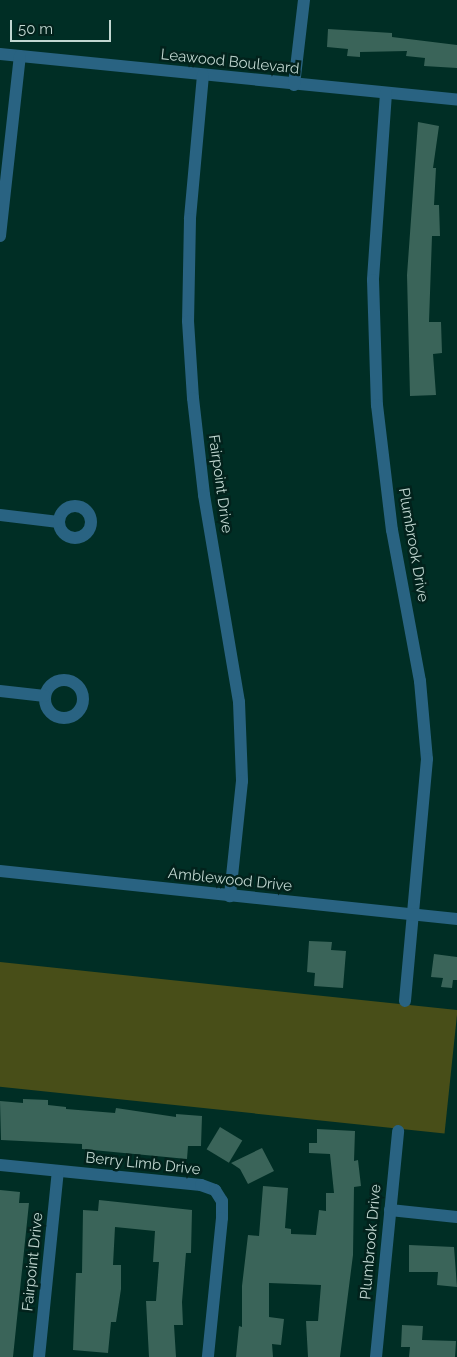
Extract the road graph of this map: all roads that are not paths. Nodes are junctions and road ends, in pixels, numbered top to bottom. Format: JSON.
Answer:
{"nodes":[{"id":1,"x":304,"y":0,"type":"edge"},
{"id":2,"x":0,"y":54,"type":"edge"},
{"id":3,"x":20,"y":56,"type":"junction"},
{"id":4,"x":204,"y":75,"type":"junction"},
{"id":5,"x":294,"y":85,"type":"junction"},
{"id":6,"x":386,"y":93,"type":"junction"},
{"id":7,"x":457,"y":100,"type":"edge"},
{"id":8,"x":0,"y":236,"type":"edge"},
{"id":9,"x":0,"y":515,"type":"edge"},
{"id":10,"x":59,"y":522,"type":"dead end"},
{"id":11,"x":0,"y":691,"type":"edge"},
{"id":12,"x":45,"y":696,"type":"dead end"},
{"id":13,"x":0,"y":871,"type":"edge"},
{"id":14,"x":230,"y":896,"type":"junction"},
{"id":15,"x":413,"y":915,"type":"junction"},
{"id":16,"x":457,"y":920,"type":"edge"},
{"id":17,"x":405,"y":1002,"type":"dead end"},
{"id":18,"x":398,"y":1131,"type":"dead end"},
{"id":19,"x":0,"y":1165,"type":"edge"},
{"id":20,"x":58,"y":1171,"type":"junction"},
{"id":21,"x":390,"y":1210,"type":"junction"},
{"id":22,"x":457,"y":1217,"type":"edge"},
{"id":23,"x":39,"y":1357,"type":"edge"},
{"id":24,"x":208,"y":1357,"type":"edge"},
{"id":25,"x":376,"y":1357,"type":"edge"}],
"edges":[{"from":1,"to":5,"type":"street"},
{"from":2,"to":3,"type":"street","name":"Leawood Boulevard"},
{"from":3,"to":4,"type":"street","name":"Leawood Boulevard"},
{"from":3,"to":8,"type":"street"},
{"from":4,"to":5,"type":"street","name":"Leawood Boulevard"},
{"from":4,"to":14,"type":"street","name":"Fairpoint Drive"},
{"from":5,"to":6,"type":"street","name":"Leawood Boulevard"},
{"from":6,"to":7,"type":"street","name":"Leawood Boulevard"},
{"from":6,"to":15,"type":"street","name":"Plumbrook Drive"},
{"from":9,"to":10,"type":"street"},
{"from":11,"to":12,"type":"street"},
{"from":13,"to":14,"type":"street","name":"Amblewood Drive"},
{"from":14,"to":15,"type":"street","name":"Amblewood Drive"},
{"from":15,"to":16,"type":"street","name":"Amblewood Drive"},
{"from":15,"to":17,"type":"street","name":"Plumbrook Drive"},
{"from":18,"to":21,"type":"street","name":"Plumbrook Drive"},
{"from":19,"to":20,"type":"street","name":"Berry Limb Drive"},
{"from":20,"to":23,"type":"street","name":"Fairpoint Drive"},
{"from":20,"to":24,"type":"street","name":"Berry Limb Drive"},
{"from":21,"to":22,"type":"street"},
{"from":21,"to":25,"type":"street","name":"Plumbrook Drive"}]}
